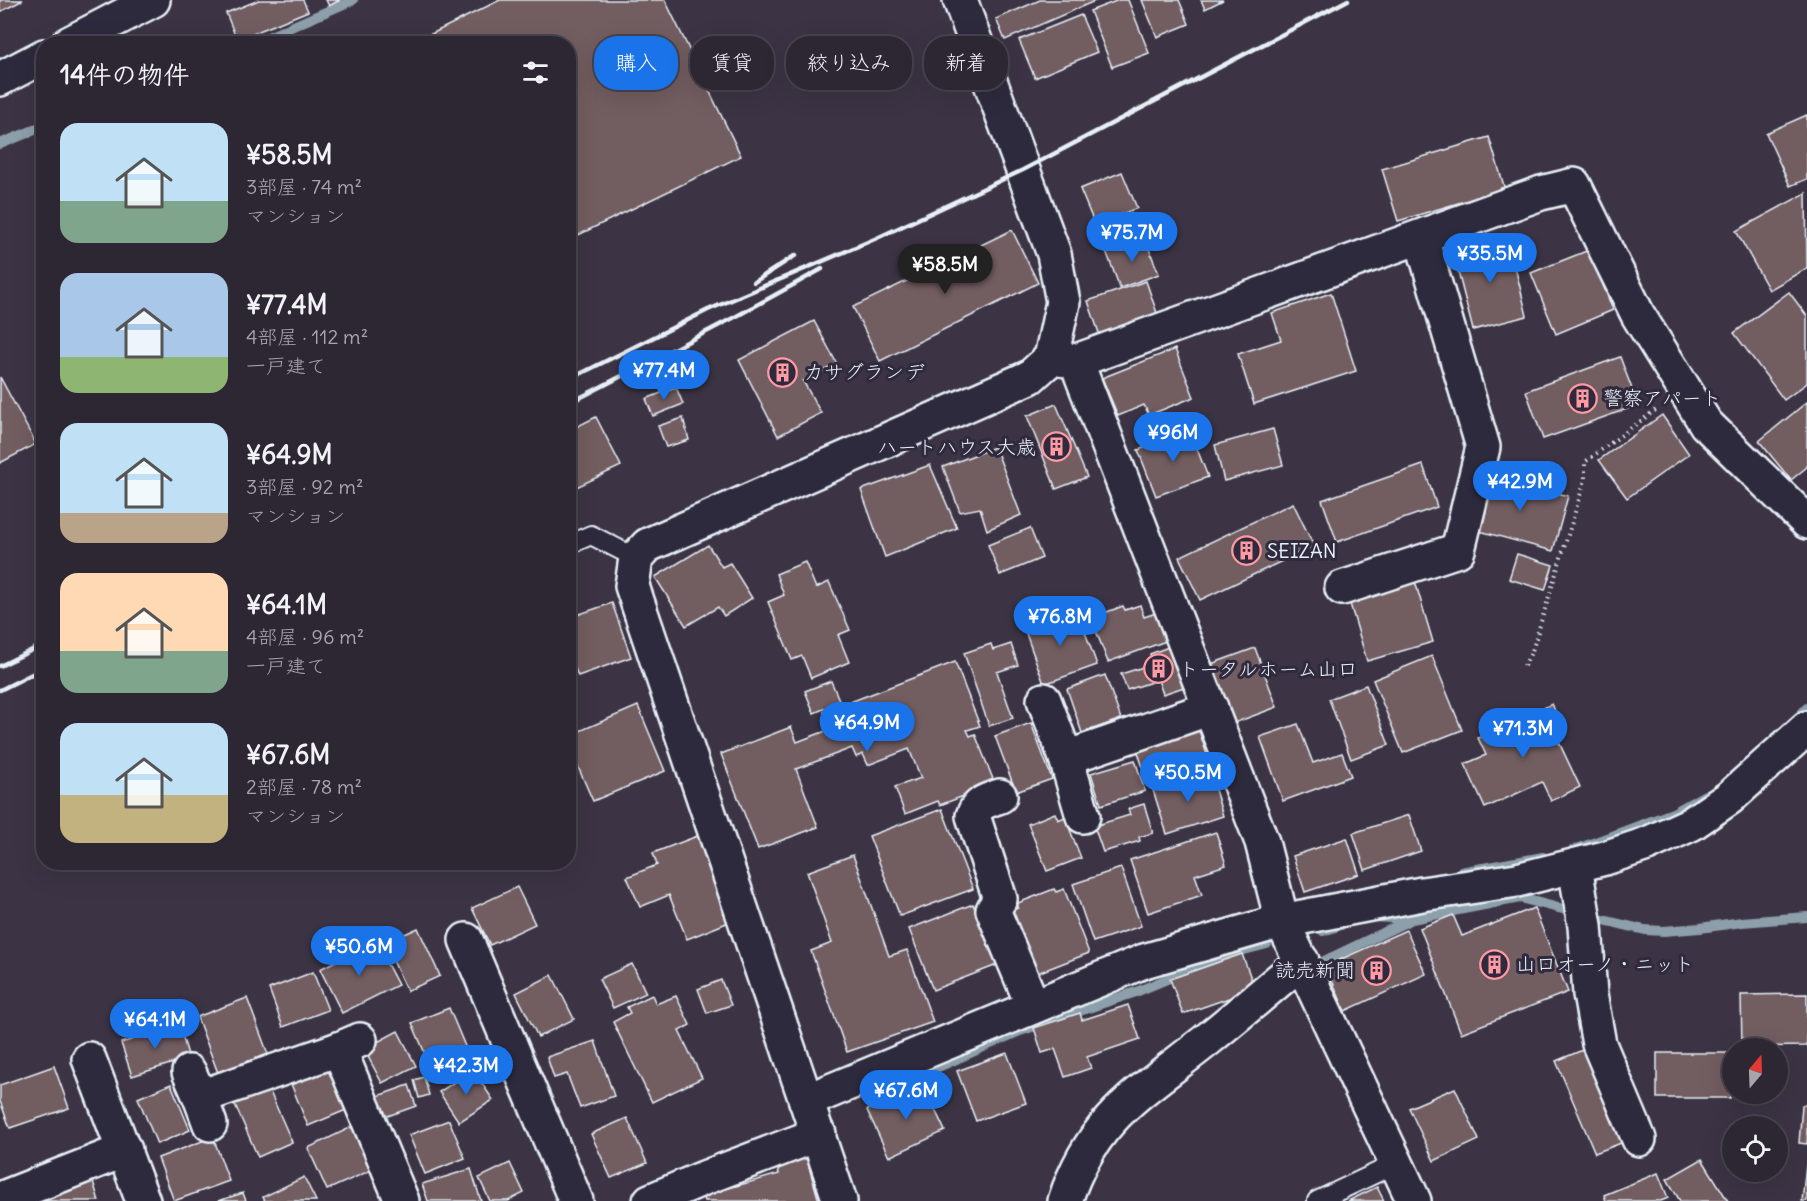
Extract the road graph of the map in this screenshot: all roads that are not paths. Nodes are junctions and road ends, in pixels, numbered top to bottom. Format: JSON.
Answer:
{"nodes":[{"id":1,"x":153,"y":0,"type":"edge"},
{"id":2,"x":960,"y":0,"type":"edge"},
{"id":3,"x":83,"y":36,"type":"edge"},
{"id":4,"x":36,"y":60,"type":"edge"},
{"id":5,"x":0,"y":79,"type":"edge"},
{"id":6,"x":1420,"y":237,"type":"junction"},
{"id":7,"x":1063,"y":359,"type":"junction"},
{"id":8,"x":1807,"y":522,"type":"edge"},
{"id":9,"x":576,"y":541,"type":"edge"},
{"id":10,"x":636,"y":558,"type":"junction"},
{"id":11,"x":1342,"y":588,"type":"dead end"},
{"id":12,"x":1044,"y":700,"type":"dead end"},
{"id":13,"x":1211,"y":708,"type":"junction"},
{"id":14,"x":1807,"y":728,"type":"edge"},
{"id":15,"x":1066,"y":758,"type":"junction"},
{"id":16,"x":1000,"y":796,"type":"dead end"},
{"id":17,"x":1083,"y":816,"type":"dead end"},
{"id":18,"x":1575,"y":866,"type":"junction"},
{"id":19,"x":1282,"y":921,"type":"junction"},
{"id":20,"x":466,"y":940,"type":"dead end"},
{"id":21,"x":1302,"y":961,"type":"junction"},
{"id":22,"x":1033,"y":1006,"type":"junction"},
{"id":23,"x":88,"y":1059,"type":"dead end"},
{"id":24,"x":200,"y":1097,"type":"dead end"},
{"id":25,"x":806,"y":1101,"type":"junction"},
{"id":26,"x":819,"y":1134,"type":"junction"},
{"id":27,"x":1639,"y":1139,"type":"dead end"},
{"id":28,"x":125,"y":1150,"type":"junction"},
{"id":29,"x":1395,"y":1164,"type":"junction"},
{"id":30,"x":0,"y":1199,"type":"edge"},
{"id":31,"x":143,"y":1201,"type":"edge"},
{"id":32,"x":402,"y":1201,"type":"edge"},
{"id":33,"x":576,"y":1201,"type":"edge"},
{"id":34,"x":650,"y":1201,"type":"edge"},
{"id":35,"x":840,"y":1201,"type":"edge"},
{"id":36,"x":1065,"y":1201,"type":"edge"},
{"id":37,"x":1317,"y":1201,"type":"edge"},
{"id":38,"x":1414,"y":1201,"type":"edge"}],
"edges":[{"from":1,"to":3,"type":"street"},
{"from":2,"to":7,"type":"street"},
{"from":4,"to":5,"type":"street"},
{"from":6,"to":7,"type":"street"},
{"from":6,"to":8,"type":"street"},
{"from":6,"to":11,"type":"street"},
{"from":7,"to":10,"type":"street"},
{"from":7,"to":13,"type":"street"},
{"from":9,"to":10,"type":"lane"},
{"from":10,"to":25,"type":"street"},
{"from":12,"to":15,"type":"street"},
{"from":13,"to":15,"type":"street"},
{"from":13,"to":19,"type":"street"},
{"from":14,"to":18,"type":"street"},
{"from":15,"to":17,"type":"street"},
{"from":16,"to":22,"type":"street"},
{"from":18,"to":19,"type":"street"},
{"from":18,"to":27,"type":"street"},
{"from":19,"to":21,"type":"street"},
{"from":19,"to":22,"type":"street"},
{"from":20,"to":33,"type":"street"},
{"from":21,"to":29,"type":"street"},
{"from":21,"to":36,"type":"street"},
{"from":22,"to":25,"type":"street"},
{"from":23,"to":28,"type":"street"},
{"from":24,"to":32,"type":"street"},
{"from":25,"to":26,"type":"street"},
{"from":26,"to":34,"type":"street"},
{"from":26,"to":35,"type":"street"},
{"from":28,"to":30,"type":"street"},
{"from":28,"to":31,"type":"street"},
{"from":29,"to":37,"type":"lane"},
{"from":29,"to":38,"type":"street"}]}
